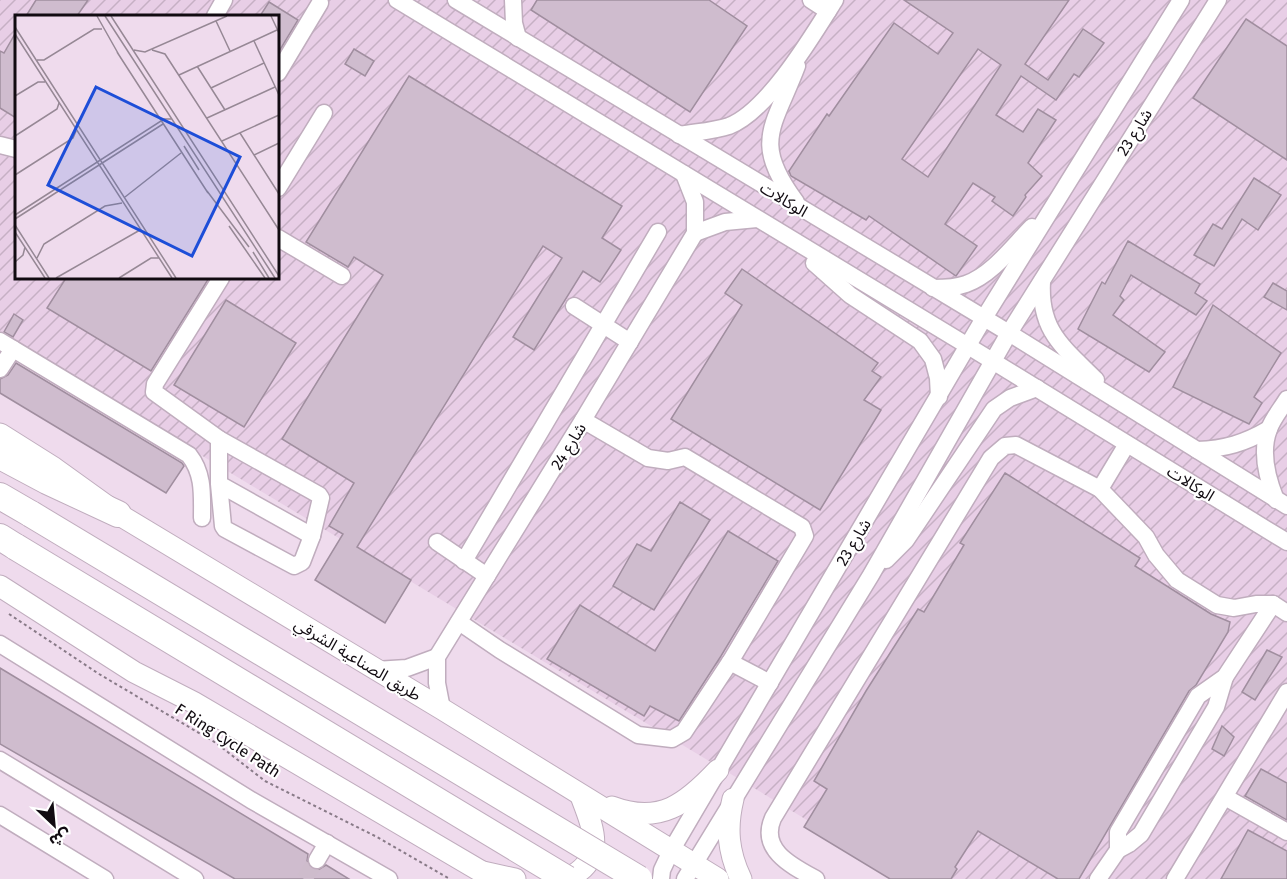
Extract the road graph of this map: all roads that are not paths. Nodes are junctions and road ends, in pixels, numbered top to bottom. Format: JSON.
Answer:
{"nodes":[{"id":1,"x":224,"y":0,"type":"edge"},
{"id":2,"x":397,"y":0,"type":"edge"},
{"id":3,"x":483,"y":0,"type":"edge"},
{"id":4,"x":513,"y":0,"type":"edge"},
{"id":5,"x":811,"y":0,"type":"edge"},
{"id":6,"x":1181,"y":0,"type":"edge"},
{"id":7,"x":1218,"y":0,"type":"edge"},
{"id":8,"x":321,"y":1,"type":"edge"},
{"id":9,"x":460,"y":2,"type":"edge"},
{"id":10,"x":832,"y":5,"type":"edge"},
{"id":11,"x":216,"y":15,"type":"edge"},
{"id":12,"x":518,"y":38,"type":"junction"},
{"id":13,"x":801,"y":54,"type":"junction"},
{"id":14,"x":279,"y":71,"type":"edge"},
{"id":15,"x":324,"y":112,"type":"dead end"},
{"id":16,"x":679,"y":135,"type":"junction"},
{"id":17,"x":0,"y":145,"type":"edge"},
{"id":18,"x":15,"y":149,"type":"edge"},
{"id":19,"x":684,"y":174,"type":"junction"},
{"id":20,"x":279,"y":186,"type":"edge"},
{"id":21,"x":1051,"y":208,"type":"junction"},
{"id":22,"x":801,"y":209,"type":"junction"},
{"id":23,"x":757,"y":219,"type":"junction"},
{"id":24,"x":658,"y":232,"type":"dead end"},
{"id":25,"x":695,"y":233,"type":"junction"},
{"id":26,"x":787,"y":238,"type":"junction"},
{"id":27,"x":279,"y":239,"type":"edge"},
{"id":28,"x":342,"y":276,"type":"dead end"},
{"id":29,"x":220,"y":279,"type":"edge"},
{"id":30,"x":1042,"y":279,"type":"junction"},
{"id":31,"x":933,"y":288,"type":"junction"},
{"id":32,"x":574,"y":306,"type":"dead end"},
{"id":33,"x":984,"y":318,"type":"junction"},
{"id":34,"x":605,"y":325,"type":"junction"},
{"id":35,"x":1009,"y":333,"type":"junction"},
{"id":36,"x":630,"y":342,"type":"junction"},
{"id":37,"x":7,"y":345,"type":"edge"},
{"id":38,"x":968,"y":346,"type":"junction"},
{"id":39,"x":993,"y":361,"type":"junction"},
{"id":40,"x":0,"y":369,"type":"edge"},
{"id":41,"x":1036,"y":388,"type":"junction"},
{"id":42,"x":939,"y":397,"type":"junction"},
{"id":43,"x":1113,"y":398,"type":"junction"},
{"id":44,"x":1287,"y":399,"type":"edge"},
{"id":45,"x":583,"y":420,"type":"junction"},
{"id":46,"x":1269,"y":429,"type":"junction"},
{"id":47,"x":0,"y":434,"type":"edge"},
{"id":48,"x":219,"y":440,"type":"junction"},
{"id":49,"x":1127,"y":444,"type":"junction"},
{"id":50,"x":1197,"y":450,"type":"junction"},
{"id":51,"x":0,"y":456,"type":"edge"},
{"id":52,"x":219,"y":484,"type":"junction"},
{"id":53,"x":1100,"y":489,"type":"junction"},
{"id":54,"x":0,"y":496,"type":"edge"},
{"id":55,"x":1282,"y":503,"type":"edge"},
{"id":56,"x":118,"y":514,"type":"junction"},
{"id":57,"x":202,"y":518,"type":"dead end"},
{"id":58,"x":312,"y":536,"type":"junction"},
{"id":59,"x":8,"y":542,"type":"edge"},
{"id":60,"x":437,"y":542,"type":"dead end"},
{"id":61,"x":1287,"y":542,"type":"edge"},
{"id":62,"x":464,"y":561,"type":"junction"},
{"id":63,"x":871,"y":575,"type":"junction"},
{"id":64,"x":487,"y":576,"type":"junction"},
{"id":65,"x":0,"y":586,"type":"edge"},
{"id":66,"x":1280,"y":609,"type":"edge"},
{"id":67,"x":459,"y":622,"type":"junction"},
{"id":68,"x":0,"y":644,"type":"edge"},
{"id":69,"x":437,"y":657,"type":"junction"},
{"id":70,"x":730,"y":662,"type":"junction"},
{"id":71,"x":375,"y":670,"type":"junction"},
{"id":72,"x":770,"y":683,"type":"junction"},
{"id":73,"x":1287,"y":692,"type":"edge"},
{"id":74,"x":442,"y":709,"type":"junction"},
{"id":75,"x":0,"y":760,"type":"edge"},
{"id":76,"x":718,"y":770,"type":"junction"},
{"id":77,"x":581,"y":796,"type":"junction"},
{"id":78,"x":1225,"y":797,"type":"junction"},
{"id":79,"x":733,"y":799,"type":"junction"},
{"id":80,"x":0,"y":815,"type":"edge"},
{"id":81,"x":1287,"y":832,"type":"edge"},
{"id":82,"x":327,"y":843,"type":"junction"},
{"id":83,"x":671,"y":851,"type":"junction"},
{"id":84,"x":317,"y":860,"type":"tunnel mouth"},
{"id":85,"x":689,"y":872,"type":"edge"},
{"id":86,"x":493,"y":876,"type":"edge"},
{"id":87,"x":105,"y":879,"type":"edge"},
{"id":88,"x":195,"y":879,"type":"edge"},
{"id":89,"x":389,"y":879,"type":"edge"},
{"id":90,"x":515,"y":879,"type":"edge"},
{"id":91,"x":567,"y":879,"type":"edge"},
{"id":92,"x":639,"y":879,"type":"edge"},
{"id":93,"x":661,"y":879,"type":"edge"},
{"id":94,"x":718,"y":879,"type":"edge"},
{"id":95,"x":741,"y":879,"type":"edge"},
{"id":96,"x":816,"y":879,"type":"edge"},
{"id":97,"x":1098,"y":879,"type":"edge"},
{"id":98,"x":1175,"y":879,"type":"edge"}],
"edges":[{"from":1,"to":11,"type":"street"},
{"from":2,"to":19,"type":"street","name":"الوكالات"},
{"from":3,"to":9,"type":"street"},
{"from":4,"to":12,"type":"street"},
{"from":5,"to":10,"type":"street"},
{"from":6,"to":21,"type":"street","name":"شارع 23"},
{"from":7,"to":30,"type":"street","name":"شارع 23"},
{"from":8,"to":14,"type":"street"},
{"from":9,"to":12,"type":"street","name":"الوكالات"},
{"from":10,"to":13,"type":"street"},
{"from":12,"to":16,"type":"street","name":"الوكالات"},
{"from":13,"to":16,"type":"street"},
{"from":13,"to":22,"type":"street"},
{"from":15,"to":20,"type":"street"},
{"from":16,"to":22,"type":"street","name":"الوكالات"},
{"from":17,"to":18,"type":"street"},
{"from":19,"to":23,"type":"street","name":"الوكالات"},
{"from":19,"to":25,"type":"street"},
{"from":21,"to":31,"type":"street","name":"شارع 23"},
{"from":21,"to":33,"type":"street","name":"شارع 23"},
{"from":22,"to":31,"type":"street","name":"الوكالات"},
{"from":23,"to":25,"type":"street"},
{"from":23,"to":26,"type":"street","name":"الوكالات"},
{"from":24,"to":34,"type":"street"},
{"from":25,"to":36,"type":"street","name":"شارع 24"},
{"from":26,"to":38,"type":"street","name":"الوكالات"},
{"from":26,"to":42,"type":"street","name":"الوكالات"},
{"from":27,"to":28,"type":"street"},
{"from":29,"to":48,"type":"street"},
{"from":30,"to":35,"type":"street","name":"شارع 23"},
{"from":30,"to":43,"type":"street","name":"الوكالات"},
{"from":31,"to":33,"type":"street","name":"الوكالات"},
{"from":32,"to":34,"type":"street"},
{"from":33,"to":35,"type":"street","name":"الوكالات"},
{"from":33,"to":38,"type":"street","name":"شارع 23"},
{"from":34,"to":36,"type":"street"},
{"from":34,"to":62,"type":"street"},
{"from":35,"to":39,"type":"street","name":"شارع 23"},
{"from":35,"to":43,"type":"street","name":"الوكالات"},
{"from":36,"to":45,"type":"street","name":"شارع 24"},
{"from":37,"to":40,"type":"street"},
{"from":37,"to":57,"type":"street"},
{"from":38,"to":39,"type":"street","name":"الوكالات"},
{"from":38,"to":42,"type":"street","name":"شارع 23"},
{"from":39,"to":41,"type":"street","name":"الوكالات"},
{"from":39,"to":63,"type":"street","name":"شارع 23"},
{"from":41,"to":49,"type":"street","name":"الوكالات"},
{"from":41,"to":63,"type":"street","name":"شارع 23"},
{"from":42,"to":72,"type":"street","name":"شارع 23"},
{"from":43,"to":50,"type":"street","name":"الوكالات"},
{"from":44,"to":46,"type":"street"},
{"from":45,"to":64,"type":"street","name":"شارع 24"},
{"from":45,"to":70,"type":"street"},
{"from":46,"to":50,"type":"street"},
{"from":46,"to":55,"type":"street"},
{"from":47,"to":56,"type":"main road","name":"طريق الصناعية الشرقي"},
{"from":48,"to":52,"type":"street"},
{"from":48,"to":58,"type":"street"},
{"from":49,"to":53,"type":"street"},
{"from":49,"to":61,"type":"street","name":"الوكالات"},
{"from":50,"to":55,"type":"street","name":"الوكالات"},
{"from":51,"to":56,"type":"highway"},
{"from":52,"to":58,"type":"street"},
{"from":52,"to":58,"type":"street"},
{"from":53,"to":66,"type":"street"},
{"from":53,"to":96,"type":"street"},
{"from":54,"to":92,"type":"highway","bridge":true},
{"from":56,"to":71,"type":"main road","name":"طريق الصناعية الشرقي"},
{"from":59,"to":91,"type":"highway","bridge":true},
{"from":60,"to":62,"type":"street"},
{"from":62,"to":64,"type":"street"},
{"from":63,"to":79,"type":"street","name":"شارع 23"},
{"from":64,"to":67,"type":"street","name":"شارع 24"},
{"from":65,"to":86,"type":"main road"},
{"from":66,"to":97,"type":"street"},
{"from":67,"to":69,"type":"street","name":"شارع 24"},
{"from":67,"to":70,"type":"street"},
{"from":68,"to":82,"type":"street"},
{"from":69,"to":71,"type":"street"},
{"from":69,"to":74,"type":"street"},
{"from":70,"to":72,"type":"street"},
{"from":71,"to":74,"type":"main road","name":"طريق الصناعية الشرقي"},
{"from":72,"to":76,"type":"street","name":"شارع 23"},
{"from":73,"to":78,"type":"street"},
{"from":74,"to":77,"type":"main road","name":"طريق الصناعية الشرقي"},
{"from":75,"to":88,"type":"street"},
{"from":76,"to":77,"type":"main road"},
{"from":76,"to":83,"type":"street","name":"شارع 23"},
{"from":77,"to":83,"type":"main road","name":"طريق الصناعية الشرقي"},
{"from":77,"to":91,"type":"main road"},
{"from":78,"to":81,"type":"street"},
{"from":78,"to":98,"type":"street"},
{"from":79,"to":85,"type":"street","name":"شارع 23"},
{"from":79,"to":95,"type":"main road"},
{"from":80,"to":87,"type":"street"},
{"from":82,"to":84,"type":"street"},
{"from":82,"to":89,"type":"street"},
{"from":83,"to":85,"type":"main road","name":"طريق الصناعية الشرقي"},
{"from":83,"to":93,"type":"street","name":"شارع 23"},
{"from":85,"to":94,"type":"main road","name":"طريق الصناعية الشرقي"},
{"from":86,"to":90,"type":"main road"}]}
